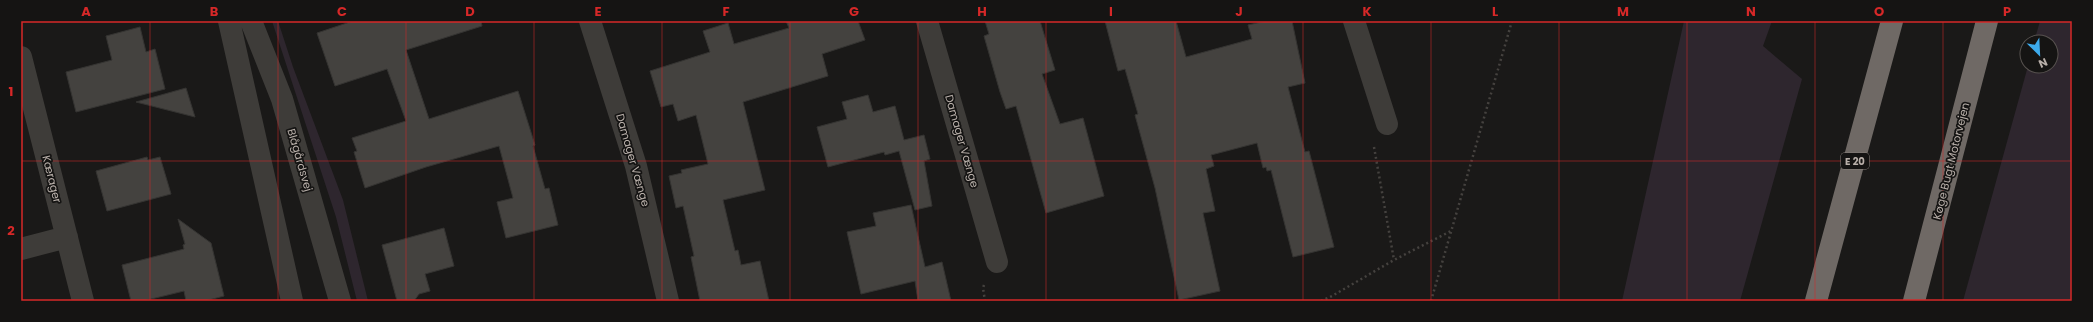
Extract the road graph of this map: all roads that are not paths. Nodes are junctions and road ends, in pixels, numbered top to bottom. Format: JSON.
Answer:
{"nodes":[{"id":1,"x":230,"y":21,"type":"edge"},
{"id":2,"x":251,"y":21,"type":"edge"},
{"id":3,"x":590,"y":21,"type":"edge"},
{"id":4,"x":927,"y":21,"type":"edge"},
{"id":5,"x":1354,"y":21,"type":"edge"},
{"id":6,"x":1892,"y":21,"type":"edge"},
{"id":7,"x":1987,"y":21,"type":"edge"},
{"id":8,"x":21,"y":58,"type":"edge"},
{"id":9,"x":1386,"y":124,"type":"road end"},
{"id":10,"x":66,"y":236,"type":"junction"},
{"id":11,"x":21,"y":249,"type":"edge"},
{"id":12,"x":997,"y":262,"type":"dead end"},
{"id":13,"x":83,"y":301,"type":"edge"},
{"id":14,"x":292,"y":301,"type":"edge"},
{"id":15,"x":340,"y":301,"type":"edge"},
{"id":16,"x":668,"y":301,"type":"edge"},
{"id":17,"x":1816,"y":301,"type":"edge"},
{"id":18,"x":1914,"y":301,"type":"edge"}],
"edges":[{"from":1,"to":14,"type":"street"},
{"from":2,"to":15,"type":"street","name":"Blågårdsvej"},
{"from":3,"to":16,"type":"street","name":"Damager Vænge"},
{"from":4,"to":12,"type":"street","name":"Damager Vænge"},
{"from":5,"to":9,"type":"street"},
{"from":6,"to":17,"type":"highway","number":"E 20"},
{"from":7,"to":18,"type":"highway","name":"Køge Bugt Motorvejen"},
{"from":8,"to":10,"type":"street","name":"Kærager"},
{"from":10,"to":11,"type":"street"},
{"from":10,"to":13,"type":"street","name":"Kærager"}]}
